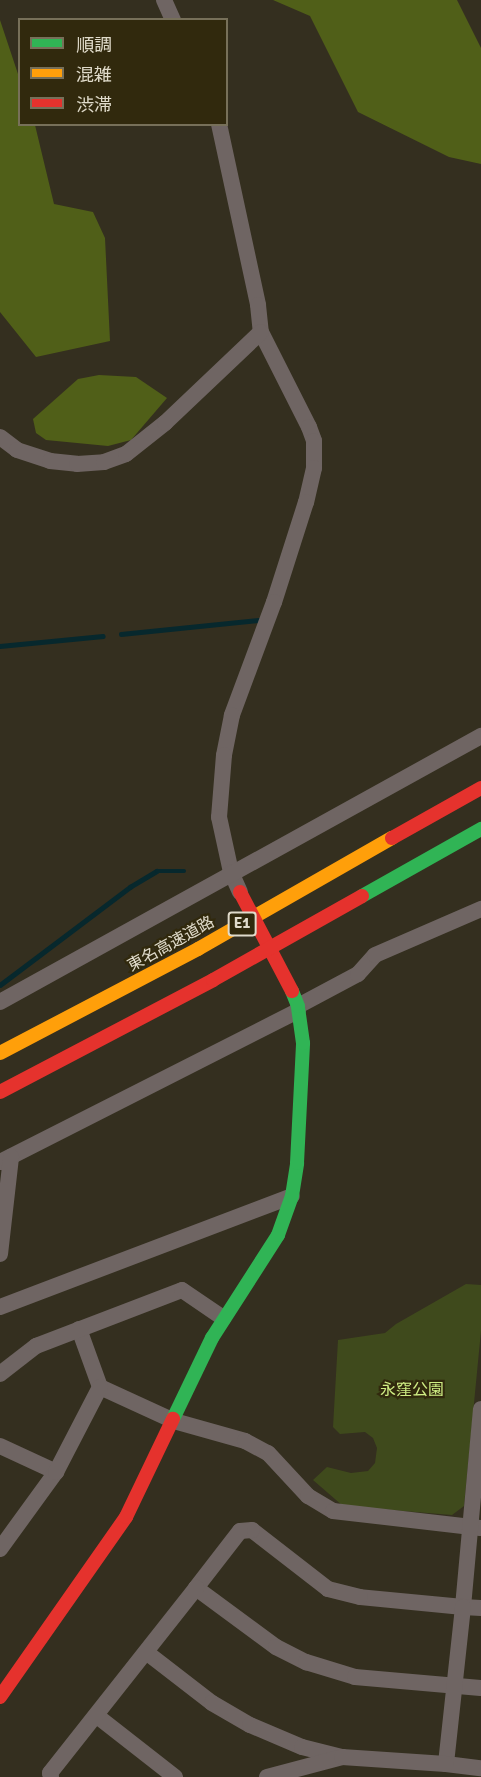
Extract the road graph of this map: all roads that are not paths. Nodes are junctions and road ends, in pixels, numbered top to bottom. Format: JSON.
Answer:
{"nodes":[{"id":1,"x":164,"y":0,"type":"edge"},
{"id":2,"x":172,"y":18,"type":"edge"},
{"id":3,"x":219,"y":126,"type":"edge"},
{"id":4,"x":261,"y":332,"type":"junction"},
{"id":5,"x":0,"y":437,"type":"edge"},
{"id":6,"x":481,"y":735,"type":"edge"},
{"id":7,"x":481,"y":788,"type":"edge"},
{"id":8,"x":481,"y":829,"type":"edge"},
{"id":9,"x":231,"y":872,"type":"junction"},
{"id":10,"x":240,"y":892,"type":"joint"},
{"id":11,"x":481,"y":909,"type":"edge"},
{"id":12,"x":0,"y":1002,"type":"edge"},
{"id":13,"x":298,"y":1008,"type":"junction"},
{"id":14,"x":0,"y":1053,"type":"edge"},
{"id":15,"x":0,"y":1092,"type":"edge"},
{"id":16,"x":5,"y":1160,"type":"edge"},
{"id":17,"x":292,"y":1196,"type":"junction"},
{"id":18,"x":0,"y":1254,"type":"edge"},
{"id":19,"x":0,"y":1307,"type":"edge"},
{"id":20,"x":224,"y":1318,"type":"junction"},
{"id":21,"x":79,"y":1329,"type":"junction"},
{"id":22,"x":0,"y":1374,"type":"edge"},
{"id":23,"x":100,"y":1387,"type":"junction"},
{"id":24,"x":481,"y":1409,"type":"edge"},
{"id":25,"x":174,"y":1421,"type":"junction"},
{"id":26,"x":0,"y":1446,"type":"edge"},
{"id":27,"x":56,"y":1472,"type":"junction"},
{"id":28,"x":476,"y":1528,"type":"edge"},
{"id":29,"x":1,"y":1545,"type":"edge"},
{"id":30,"x":196,"y":1588,"type":"junction"},
{"id":31,"x":463,"y":1607,"type":"junction"},
{"id":32,"x":481,"y":1608,"type":"edge"},
{"id":33,"x":146,"y":1652,"type":"junction"},
{"id":34,"x":455,"y":1686,"type":"junction"},
{"id":35,"x":481,"y":1688,"type":"edge"},
{"id":36,"x":0,"y":1697,"type":"edge"},
{"id":37,"x":97,"y":1716,"type":"junction"},
{"id":38,"x":342,"y":1757,"type":"junction"},
{"id":39,"x":446,"y":1764,"type":"junction"},
{"id":40,"x":481,"y":1768,"type":"edge"},
{"id":41,"x":51,"y":1777,"type":"edge"},
{"id":42,"x":175,"y":1777,"type":"edge"},
{"id":43,"x":267,"y":1777,"type":"edge"}],
"edges":[{"from":1,"to":2,"type":"street"},
{"from":3,"to":4,"type":"street"},
{"from":4,"to":5,"type":"street"},
{"from":4,"to":9,"type":"street"},
{"from":6,"to":9,"type":"street"},
{"from":7,"to":14,"type":"main road","name":"東名高速道路","number":"E1"},
{"from":8,"to":15,"type":"main road","number":"E1"},
{"from":9,"to":10,"type":"street"},
{"from":9,"to":12,"type":"street"},
{"from":10,"to":13,"type":"main road"},
{"from":11,"to":13,"type":"street"},
{"from":13,"to":16,"type":"street"},
{"from":13,"to":17,"type":"main road"},
{"from":16,"to":18,"type":"street"},
{"from":17,"to":19,"type":"street"},
{"from":17,"to":20,"type":"main road"},
{"from":20,"to":21,"type":"street"},
{"from":20,"to":25,"type":"main road"},
{"from":21,"to":22,"type":"street"},
{"from":21,"to":23,"type":"street"},
{"from":23,"to":25,"type":"street"},
{"from":23,"to":27,"type":"street"},
{"from":24,"to":28,"type":"street"},
{"from":25,"to":28,"type":"street"},
{"from":25,"to":36,"type":"main road"},
{"from":26,"to":27,"type":"street"},
{"from":27,"to":29,"type":"street"},
{"from":28,"to":31,"type":"street"},
{"from":30,"to":31,"type":"street"},
{"from":30,"to":33,"type":"street"},
{"from":30,"to":34,"type":"street"},
{"from":31,"to":32,"type":"street"},
{"from":31,"to":34,"type":"street"},
{"from":33,"to":37,"type":"street"},
{"from":33,"to":38,"type":"street"},
{"from":34,"to":35,"type":"street"},
{"from":34,"to":39,"type":"street"},
{"from":37,"to":41,"type":"street"},
{"from":37,"to":42,"type":"street"},
{"from":38,"to":39,"type":"street"},
{"from":38,"to":43,"type":"street"},
{"from":39,"to":40,"type":"street"}]}
